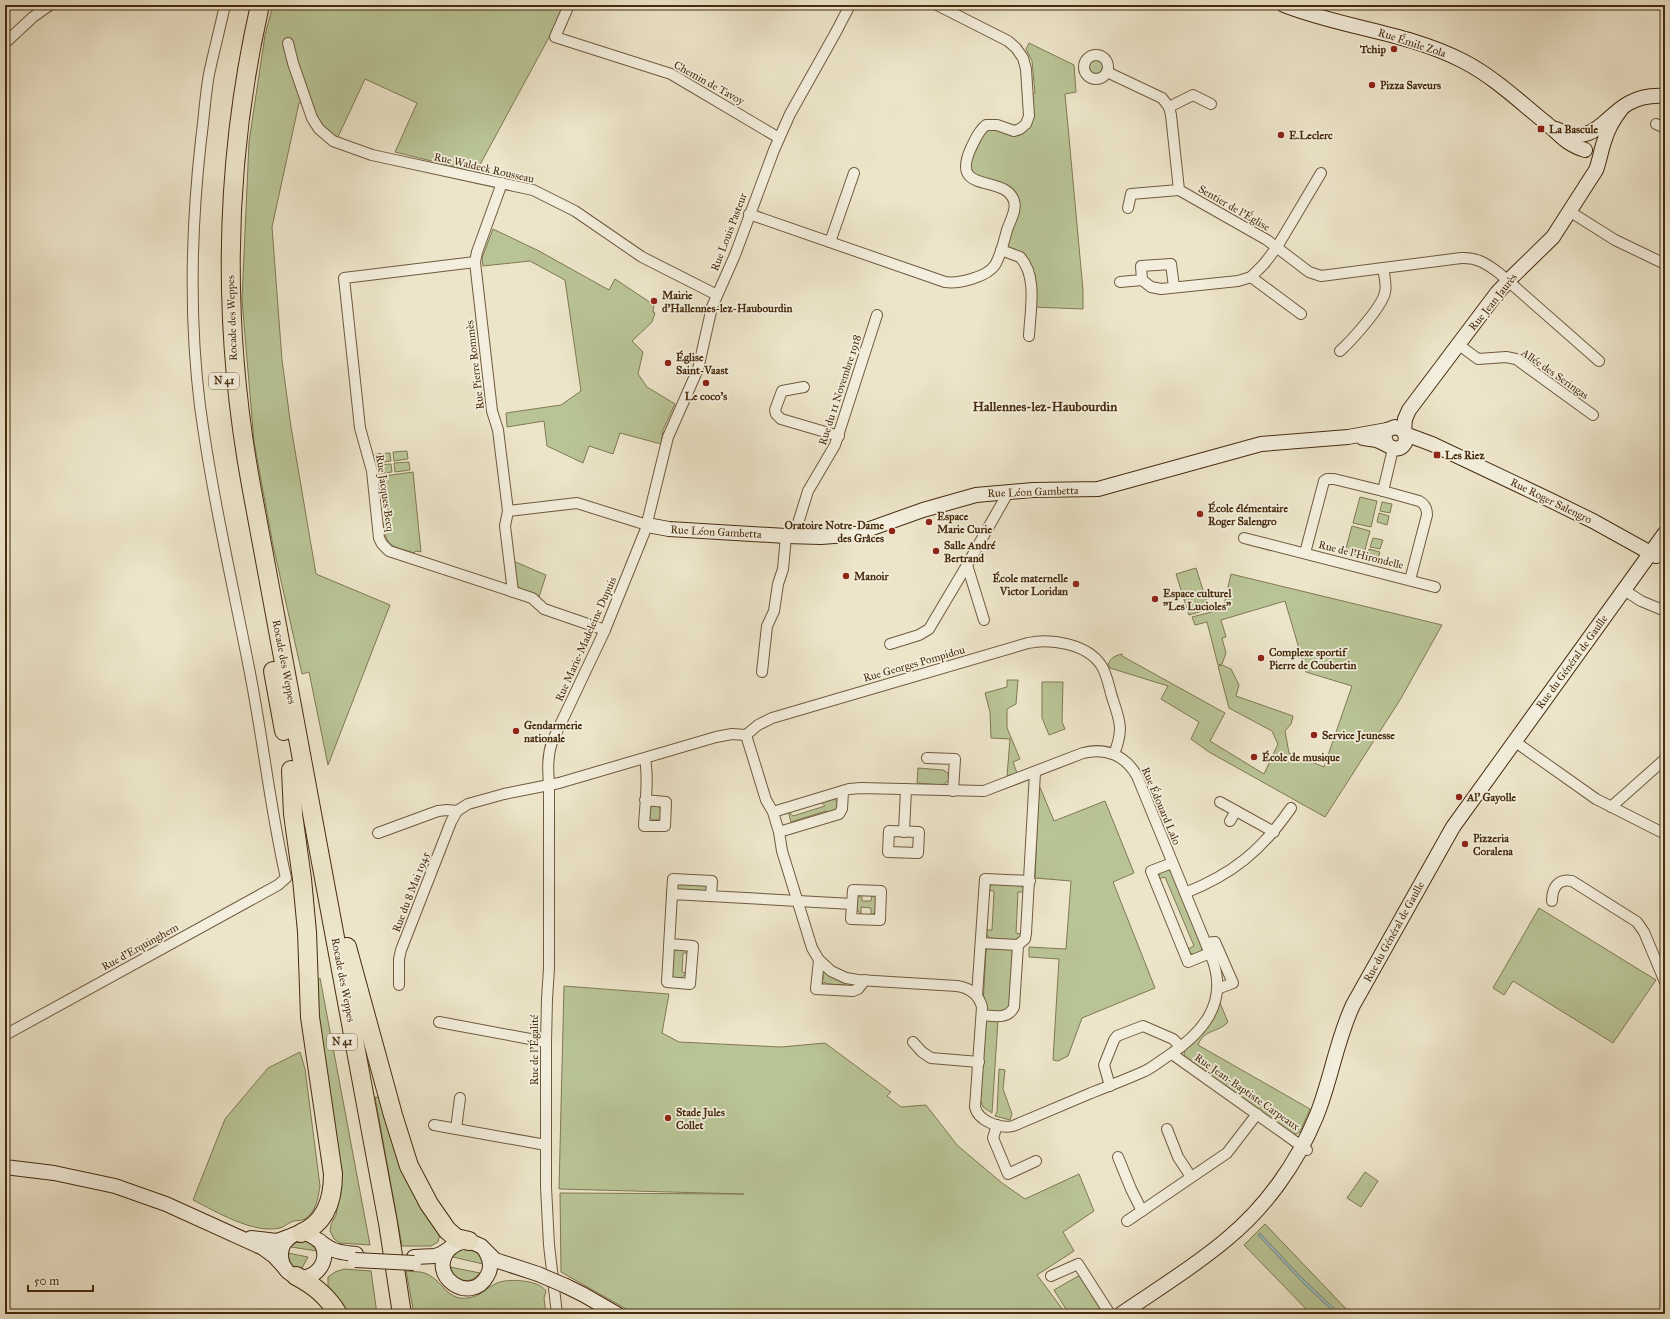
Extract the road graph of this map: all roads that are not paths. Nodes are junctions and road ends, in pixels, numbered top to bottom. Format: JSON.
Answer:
{"nodes":[{"id":1,"x":50,"y":5,"type":"edge"},
{"id":2,"x":225,"y":5,"type":"edge"},
{"id":3,"x":248,"y":5,"type":"edge"},
{"id":4,"x":260,"y":5,"type":"edge"},
{"id":5,"x":569,"y":5,"type":"edge"},
{"id":6,"x":850,"y":5,"type":"edge"},
{"id":7,"x":937,"y":5,"type":"edge"},
{"id":8,"x":1284,"y":5,"type":"edge"},
{"id":9,"x":5,"y":43,"type":"edge"},
{"id":10,"x":288,"y":43,"type":"dead end"},
{"id":11,"x":1107,"y":72,"type":"dead end"},
{"id":12,"x":1665,"y":96,"type":"edge"},
{"id":13,"x":1211,"y":104,"type":"dead end"},
{"id":14,"x":1626,"y":106,"type":"junction"},
{"id":15,"x":1169,"y":107,"type":"junction"},
{"id":16,"x":1549,"y":126,"type":"junction"},
{"id":17,"x":1589,"y":132,"type":"junction"},
{"id":18,"x":779,"y":138,"type":"junction"},
{"id":19,"x":1603,"y":145,"type":"junction"},
{"id":20,"x":1587,"y":152,"type":"junction"},
{"id":21,"x":854,"y":173,"type":"dead end"},
{"id":22,"x":1321,"y":173,"type":"dead end"},
{"id":23,"x":1589,"y":180,"type":"junction"},
{"id":24,"x":502,"y":183,"type":"junction"},
{"id":25,"x":1179,"y":190,"type":"junction"},
{"id":26,"x":1128,"y":208,"type":"dead end"},
{"id":27,"x":1569,"y":211,"type":"junction"},
{"id":28,"x":749,"y":214,"type":"junction"},
{"id":29,"x":830,"y":242,"type":"junction"},
{"id":30,"x":1277,"y":247,"type":"junction"},
{"id":31,"x":1001,"y":250,"type":"junction"},
{"id":32,"x":475,"y":262,"type":"junction"},
{"id":33,"x":1665,"y":264,"type":"edge"},
{"id":34,"x":1383,"y":268,"type":"junction"},
{"id":35,"x":1251,"y":277,"type":"junction"},
{"id":36,"x":1142,"y":280,"type":"junction"},
{"id":37,"x":1507,"y":281,"type":"junction"},
{"id":38,"x":1120,"y":282,"type":"dead end"},
{"id":39,"x":1174,"y":287,"type":"junction"},
{"id":40,"x":717,"y":295,"type":"junction"},
{"id":41,"x":1301,"y":314,"type":"dead end"},
{"id":42,"x":877,"y":315,"type":"dead end"},
{"id":43,"x":1028,"y":336,"type":"dead end"},
{"id":44,"x":1459,"y":345,"type":"junction"},
{"id":45,"x":1340,"y":351,"type":"dead end"},
{"id":46,"x":1599,"y":361,"type":"dead end"},
{"id":47,"x":804,"y":387,"type":"dead end"},
{"id":48,"x":1413,"y":406,"type":"junction"},
{"id":49,"x":1593,"y":415,"type":"dead end"},
{"id":50,"x":1389,"y":429,"type":"junction"},
{"id":51,"x":1405,"y":433,"type":"junction"},
{"id":52,"x":839,"y":436,"type":"junction"},
{"id":53,"x":1348,"y":437,"type":"junction"},
{"id":54,"x":1393,"y":447,"type":"junction"},
{"id":55,"x":1444,"y":451,"type":"junction"},
{"id":56,"x":1010,"y":491,"type":"junction"},
{"id":57,"x":1383,"y":491,"type":"junction"},
{"id":58,"x":508,"y":511,"type":"junction"},
{"id":59,"x":647,"y":525,"type":"junction"},
{"id":60,"x":1665,"y":532,"type":"edge"},
{"id":61,"x":790,"y":536,"type":"junction"},
{"id":62,"x":1244,"y":538,"type":"dead end"},
{"id":63,"x":1665,"y":543,"type":"edge"},
{"id":64,"x":1305,"y":553,"type":"junction"},
{"id":65,"x":1653,"y":555,"type":"junction"},
{"id":66,"x":968,"y":565,"type":"junction"},
{"id":67,"x":1410,"y":580,"type":"junction"},
{"id":68,"x":1435,"y":587,"type":"dead end"},
{"id":69,"x":1627,"y":591,"type":"junction"},
{"id":70,"x":513,"y":592,"type":"junction"},
{"id":71,"x":1665,"y":612,"type":"edge"},
{"id":72,"x":984,"y":620,"type":"dead end"},
{"id":73,"x":605,"y":630,"type":"junction"},
{"id":74,"x":890,"y":644,"type":"dead end"},
{"id":75,"x":762,"y":672,"type":"dead end"},
{"id":76,"x":746,"y":735,"type":"junction"},
{"id":77,"x":1517,"y":743,"type":"junction"},
{"id":78,"x":1114,"y":754,"type":"junction"},
{"id":79,"x":927,"y":758,"type":"dead end"},
{"id":80,"x":645,"y":759,"type":"junction"},
{"id":81,"x":1665,"y":759,"type":"edge"},
{"id":82,"x":291,"y":770,"type":"junction"},
{"id":83,"x":1035,"y":772,"type":"junction"},
{"id":84,"x":549,"y":786,"type":"junction"},
{"id":85,"x":906,"y":789,"type":"junction"},
{"id":86,"x":843,"y":791,"type":"junction"},
{"id":87,"x":953,"y":791,"type":"junction"},
{"id":88,"x":645,"y":800,"type":"dead end"},
{"id":89,"x":1220,"y":802,"type":"dead end"},
{"id":90,"x":310,"y":803,"type":"junction"},
{"id":91,"x":1611,"y":807,"type":"junction"},
{"id":92,"x":1291,"y":808,"type":"dead end"},
{"id":93,"x":457,"y":811,"type":"junction"},
{"id":94,"x":1236,"y":811,"type":"junction"},
{"id":95,"x":773,"y":812,"type":"junction"},
{"id":96,"x":1230,"y":820,"type":"dead end"},
{"id":97,"x":779,"y":832,"type":"junction"},
{"id":98,"x":904,"y":832,"type":"dead end"},
{"id":99,"x":1274,"y":832,"type":"junction"},
{"id":100,"x":378,"y":834,"type":"dead end"},
{"id":101,"x":1665,"y":834,"type":"edge"},
{"id":102,"x":1172,"y":863,"type":"junction"},
{"id":103,"x":1030,"y":881,"type":"junction"},
{"id":104,"x":1185,"y":893,"type":"junction"},
{"id":105,"x":672,"y":894,"type":"junction"},
{"id":106,"x":711,"y":896,"type":"junction"},
{"id":107,"x":796,"y":901,"type":"junction"},
{"id":108,"x":1552,"y":901,"type":"dead end"},
{"id":109,"x":852,"y":904,"type":"dead end"},
{"id":110,"x":981,"y":943,"type":"junction"},
{"id":111,"x":670,"y":944,"type":"dead end"},
{"id":112,"x":1206,"y":944,"type":"junction"},
{"id":113,"x":1018,"y":945,"type":"junction"},
{"id":114,"x":1210,"y":953,"type":"junction"},
{"id":115,"x":819,"y":960,"type":"junction"},
{"id":116,"x":865,"y":980,"type":"junction"},
{"id":117,"x":1665,"y":982,"type":"edge"},
{"id":118,"x":399,"y":985,"type":"dead end"},
{"id":119,"x":1217,"y":989,"type":"junction"},
{"id":120,"x":977,"y":996,"type":"junction"},
{"id":121,"x":982,"y":1015,"type":"junction"},
{"id":122,"x":439,"y":1022,"type":"dead end"},
{"id":123,"x":5,"y":1035,"type":"edge"},
{"id":124,"x":546,"y":1042,"type":"junction"},
{"id":125,"x":913,"y":1042,"type":"dead end"},
{"id":126,"x":1181,"y":1047,"type":"junction"},
{"id":127,"x":1172,"y":1054,"type":"junction"},
{"id":128,"x":979,"y":1062,"type":"junction"},
{"id":129,"x":1110,"y":1086,"type":"junction"},
{"id":130,"x":460,"y":1098,"type":"dead end"},
{"id":131,"x":1256,"y":1114,"type":"junction"},
{"id":132,"x":993,"y":1122,"type":"junction"},
{"id":133,"x":434,"y":1125,"type":"dead end"},
{"id":134,"x":456,"y":1129,"type":"junction"},
{"id":135,"x":1167,"y":1129,"type":"dead end"},
{"id":136,"x":546,"y":1145,"type":"junction"},
{"id":137,"x":1305,"y":1148,"type":"junction"},
{"id":138,"x":1118,"y":1157,"type":"dead end"},
{"id":139,"x":1036,"y":1161,"type":"dead end"},
{"id":140,"x":5,"y":1167,"type":"edge"},
{"id":141,"x":1191,"y":1177,"type":"junction"},
{"id":142,"x":1142,"y":1210,"type":"junction"},
{"id":143,"x":1127,"y":1221,"type":"dead end"},
{"id":144,"x":230,"y":1233,"type":"junction"},
{"id":145,"x":297,"y":1234,"type":"junction"},
{"id":146,"x":320,"y":1241,"type":"junction"},
{"id":147,"x":460,"y":1244,"type":"junction"},
{"id":148,"x":486,"y":1252,"type":"junction"},
{"id":149,"x":355,"y":1256,"type":"junction"},
{"id":150,"x":414,"y":1260,"type":"junction"},
{"id":151,"x":290,"y":1272,"type":"junction"},
{"id":152,"x":317,"y":1272,"type":"junction"},
{"id":153,"x":538,"y":1274,"type":"junction"},
{"id":154,"x":1051,"y":1276,"type":"dead end"},
{"id":155,"x":448,"y":1280,"type":"junction"},
{"id":156,"x":483,"y":1281,"type":"junction"},
{"id":157,"x":1132,"y":1311,"type":"edge"},
{"id":158,"x":338,"y":1314,"type":"edge"},
{"id":159,"x":390,"y":1314,"type":"edge"},
{"id":160,"x":402,"y":1314,"type":"edge"},
{"id":161,"x":557,"y":1314,"type":"edge"},
{"id":162,"x":617,"y":1314,"type":"edge"},
{"id":163,"x":1110,"y":1314,"type":"edge"},
{"id":164,"x":1121,"y":1314,"type":"edge"}],
"edges":[{"from":1,"to":9,"type":"street"},
{"from":2,"to":123,"type":"street","name":"Rue d'Erquinghem"},
{"from":3,"to":82,"type":"highway","name":"Rocade des Weppes","number":"N 41"},
{"from":4,"to":90,"type":"highway","name":"Rocade des Weppes","number":"N 41"},
{"from":5,"to":18,"type":"street","name":"Chemin de Tavoy"},
{"from":6,"to":18,"type":"street","name":"Rue Louis Pasteur"},
{"from":7,"to":31,"type":"street"},
{"from":8,"to":16,"type":"main road","name":"Rue Émile Zola"},
{"from":10,"to":24,"type":"street","name":"Rue Waldeck Rousseau"},
{"from":11,"to":15,"type":"street"},
{"from":12,"to":14,"type":"main road"},
{"from":13,"to":15,"type":"street"},
{"from":14,"to":17,"type":"main road"},
{"from":14,"to":19,"type":"main road","name":"Rue Jean Jaurès"},
{"from":15,"to":25,"type":"street"},
{"from":16,"to":17,"type":"main road"},
{"from":16,"to":20,"type":"main road","name":"Rue Émile Zola"},
{"from":17,"to":19,"type":"main road"},
{"from":17,"to":20,"type":"main road"},
{"from":18,"to":28,"type":"street","name":"Rue Louis Pasteur"},
{"from":19,"to":20,"type":"main road"},
{"from":19,"to":23,"type":"main road","name":"Rue Jean Jaurès"},
{"from":20,"to":23,"type":"main road","name":"Rue Jean Jaurès"},
{"from":21,"to":29,"type":"street"},
{"from":22,"to":30,"type":"street","name":"Sentier de l'Église"},
{"from":23,"to":27,"type":"main road","name":"Rue Jean Jaurès"},
{"from":24,"to":32,"type":"street","name":"Rue Pierre Rommès"},
{"from":24,"to":40,"type":"street","name":"Rue Waldeck Rousseau"},
{"from":25,"to":26,"type":"street"},
{"from":25,"to":30,"type":"street","name":"Sentier de l'Église"},
{"from":27,"to":33,"type":"street"},
{"from":27,"to":37,"type":"main road","name":"Rue Jean Jaurès"},
{"from":28,"to":29,"type":"street"},
{"from":28,"to":40,"type":"street","name":"Rue Louis Pasteur"},
{"from":29,"to":31,"type":"street"},
{"from":30,"to":34,"type":"street","name":"Sentier de l'Église"},
{"from":30,"to":35,"type":"street","name":"Sentier de l'Église"},
{"from":31,"to":43,"type":"street"},
{"from":32,"to":58,"type":"street","name":"Rue Pierre Rommès"},
{"from":32,"to":70,"type":"street","name":"Rue Jacques Becq"},
{"from":34,"to":37,"type":"street","name":"Sentier de l'Église"},
{"from":34,"to":45,"type":"street"},
{"from":35,"to":39,"type":"street"},
{"from":35,"to":41,"type":"street"},
{"from":36,"to":38,"type":"street"},
{"from":36,"to":39,"type":"street"},
{"from":36,"to":39,"type":"street"},
{"from":37,"to":44,"type":"main road","name":"Rue Jean Jaurès"},
{"from":37,"to":46,"type":"street","name":"Sentier de l'Église"},
{"from":40,"to":59,"type":"street","name":"Rue Louis Pasteur"},
{"from":42,"to":52,"type":"street","name":"Rue du 11 Novembre 1918"},
{"from":44,"to":48,"type":"main road","name":"Rue Jean Jaurès"},
{"from":44,"to":49,"type":"street","name":"Allée des Seringas"},
{"from":47,"to":52,"type":"street"},
{"from":48,"to":50,"type":"main road","name":"Rue Jean Jaurès"},
{"from":48,"to":51,"type":"main road","name":"Rue Jean Jaurès"},
{"from":50,"to":51,"type":"main road"},
{"from":50,"to":53,"type":"main road","name":"Rue Léon Gambetta"},
{"from":50,"to":54,"type":"main road"},
{"from":51,"to":54,"type":"main road"},
{"from":51,"to":55,"type":"main road","name":"Rue Roger Salengro"},
{"from":52,"to":61,"type":"street","name":"Rue du 11 Novembre 1918"},
{"from":53,"to":54,"type":"main road","name":"Rue Léon Gambetta"},
{"from":53,"to":56,"type":"main road","name":"Rue Léon Gambetta"},
{"from":54,"to":55,"type":"main road","name":"Rue Roger Salengro"},
{"from":54,"to":57,"type":"street"},
{"from":55,"to":65,"type":"main road","name":"Rue Roger Salengro"},
{"from":56,"to":61,"type":"main road","name":"Rue Léon Gambetta"},
{"from":56,"to":66,"type":"street"},
{"from":57,"to":64,"type":"street","name":"Rue de l'Hirondelle"},
{"from":57,"to":67,"type":"street","name":"Rue de l'Hirondelle"},
{"from":58,"to":59,"type":"street"},
{"from":58,"to":70,"type":"street","name":"Rue Pierre Rommès"},
{"from":59,"to":61,"type":"main road","name":"Rue Léon Gambetta"},
{"from":59,"to":73,"type":"street","name":"Rue Marie-Madeleine Dupuis"},
{"from":60,"to":65,"type":"main road","name":"Rue du Général de Gaulle"},
{"from":61,"to":75,"type":"street","name":"Rue du 11 Novembre 1918"},
{"from":62,"to":64,"type":"street","name":"Rue de l'Hirondelle"},
{"from":63,"to":65,"type":"main road"},
{"from":64,"to":67,"type":"street","name":"Rue de l'Hirondelle"},
{"from":65,"to":69,"type":"main road","name":"Rue du Général de Gaulle"},
{"from":66,"to":72,"type":"street"},
{"from":66,"to":74,"type":"street"},
{"from":67,"to":68,"type":"street","name":"Rue de l'Hirondelle"},
{"from":69,"to":71,"type":"street"},
{"from":69,"to":77,"type":"main road","name":"Rue du Général de Gaulle"},
{"from":69,"to":77,"type":"main road","name":"Rue du Général de Gaulle"},
{"from":70,"to":73,"type":"street","name":"Rue Jacques Becq"},
{"from":73,"to":84,"type":"street","name":"Rue Marie-Madeleine Dupuis"},
{"from":76,"to":78,"type":"street","name":"Rue Georges Pompidou"},
{"from":76,"to":80,"type":"street"},
{"from":76,"to":95,"type":"street"},
{"from":77,"to":91,"type":"street"},
{"from":77,"to":137,"type":"main road","name":"Rue du Général de Gaulle"},
{"from":78,"to":83,"type":"street","name":"Rue Édouard Lalo"},
{"from":78,"to":102,"type":"street","name":"Rue Édouard Lalo"},
{"from":79,"to":87,"type":"street"},
{"from":80,"to":84,"type":"street"},
{"from":80,"to":88,"type":"street"},
{"from":81,"to":91,"type":"street"},
{"from":82,"to":145,"type":"highway"},
{"from":82,"to":159,"type":"highway","name":"Rocade des Weppes","number":"N 41"},
{"from":83,"to":87,"type":"street","name":"Rue Édouard Lalo"},
{"from":83,"to":103,"type":"street"},
{"from":84,"to":93,"type":"street"},
{"from":84,"to":124,"type":"street","name":"Rue de l'Égalité"},
{"from":85,"to":86,"type":"street","name":"Rue Édouard Lalo"},
{"from":85,"to":87,"type":"street","name":"Rue Édouard Lalo"},
{"from":85,"to":98,"type":"street"},
{"from":86,"to":95,"type":"street","name":"Rue Édouard Lalo"},
{"from":86,"to":97,"type":"street"},
{"from":89,"to":94,"type":"street"},
{"from":90,"to":147,"type":"highway"},
{"from":90,"to":160,"type":"highway","name":"Rocade des Weppes","number":"N 41"},
{"from":91,"to":101,"type":"street"},
{"from":92,"to":99,"type":"street"},
{"from":93,"to":100,"type":"street"},
{"from":93,"to":118,"type":"street","name":"Rue du 8 Mai 1945"},
{"from":94,"to":96,"type":"street"},
{"from":94,"to":99,"type":"street"},
{"from":95,"to":97,"type":"street"},
{"from":97,"to":107,"type":"street"},
{"from":99,"to":104,"type":"street"},
{"from":102,"to":104,"type":"street","name":"Rue Édouard Lalo"},
{"from":102,"to":114,"type":"street","name":"Rue Édouard Lalo"},
{"from":103,"to":110,"type":"street"},
{"from":103,"to":113,"type":"street"},
{"from":104,"to":112,"type":"street","name":"Rue Édouard Lalo"},
{"from":105,"to":106,"type":"street"},
{"from":105,"to":106,"type":"street"},
{"from":105,"to":111,"type":"street"},
{"from":106,"to":107,"type":"street"},
{"from":107,"to":109,"type":"street"},
{"from":107,"to":115,"type":"street"},
{"from":108,"to":117,"type":"street"},
{"from":110,"to":113,"type":"street"},
{"from":110,"to":120,"type":"street"},
{"from":112,"to":114,"type":"street","name":"Rue Édouard Lalo"},
{"from":112,"to":119,"type":"street"},
{"from":113,"to":121,"type":"street"},
{"from":114,"to":119,"type":"street","name":"Rue Édouard Lalo"},
{"from":115,"to":116,"type":"street"},
{"from":115,"to":116,"type":"street"},
{"from":116,"to":120,"type":"street"},
{"from":119,"to":126,"type":"street","name":"Rue Édouard Lalo"},
{"from":120,"to":121,"type":"street"},
{"from":121,"to":128,"type":"street"},
{"from":122,"to":124,"type":"street"},
{"from":124,"to":136,"type":"street","name":"Rue de l'Égalité"},
{"from":125,"to":128,"type":"street"},
{"from":126,"to":127,"type":"street"},
{"from":126,"to":129,"type":"street"},
{"from":127,"to":129,"type":"street"},
{"from":127,"to":131,"type":"street","name":"Rue Jean-Baptiste Carpeaux"},
{"from":128,"to":132,"type":"street"},
{"from":129,"to":132,"type":"street"},
{"from":130,"to":134,"type":"street"},
{"from":131,"to":137,"type":"street","name":"Rue Jean-Baptiste Carpeaux"},
{"from":131,"to":141,"type":"street"},
{"from":132,"to":139,"type":"street"},
{"from":133,"to":134,"type":"street"},
{"from":134,"to":136,"type":"street"},
{"from":135,"to":141,"type":"street"},
{"from":136,"to":161,"type":"street","name":"Rue de l'Égalité"},
{"from":137,"to":157,"type":"main road","name":"Rue du Général de Gaulle"},
{"from":138,"to":142,"type":"street"},
{"from":140,"to":144,"type":"main road"},
{"from":141,"to":142,"type":"street"},
{"from":142,"to":143,"type":"street"},
{"from":144,"to":145,"type":"main road"},
{"from":144,"to":151,"type":"main road"},
{"from":145,"to":146,"type":"main road"},
{"from":145,"to":151,"type":"main road"},
{"from":146,"to":149,"type":"main road"},
{"from":146,"to":152,"type":"main road"},
{"from":147,"to":148,"type":"main road"},
{"from":147,"to":150,"type":"main road"},
{"from":147,"to":155,"type":"main road"},
{"from":148,"to":153,"type":"main road"},
{"from":148,"to":156,"type":"main road"},
{"from":149,"to":150,"type":"main road"},
{"from":149,"to":152,"type":"main road"},
{"from":150,"to":155,"type":"main road"},
{"from":151,"to":152,"type":"main road"},
{"from":151,"to":158,"type":"highway"},
{"from":153,"to":156,"type":"main road"},
{"from":153,"to":162,"type":"main road","bridge":true},
{"from":154,"to":163,"type":"street"},
{"from":155,"to":156,"type":"main road"},
{"from":157,"to":164,"type":"main road","name":"Rue du Général de Gaulle"}]}
